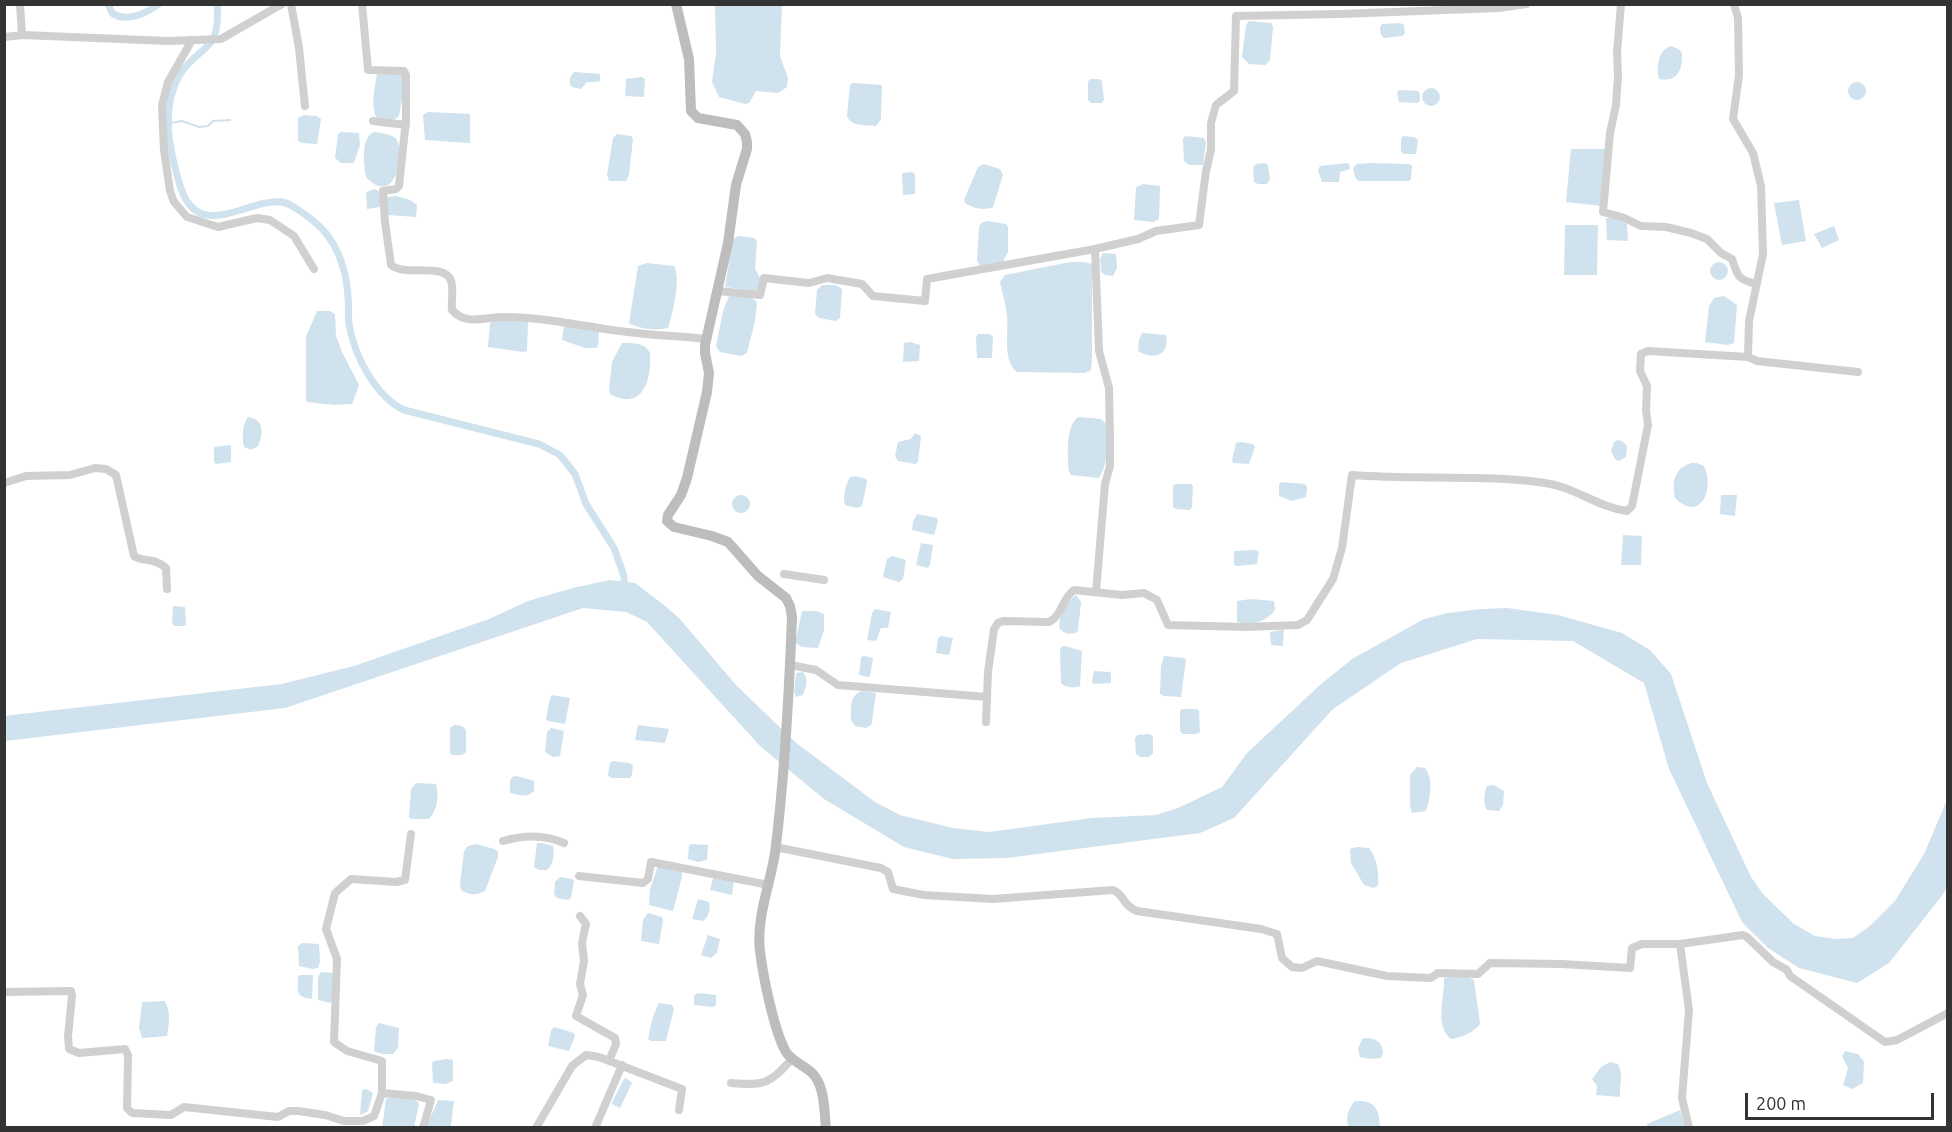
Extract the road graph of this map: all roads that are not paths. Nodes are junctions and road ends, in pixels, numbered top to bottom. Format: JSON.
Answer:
{"nodes":[{"id":1,"x":21,"y":4,"type":"edge"},
{"id":2,"x":282,"y":4,"type":"edge"},
{"id":3,"x":291,"y":4,"type":"edge"},
{"id":4,"x":362,"y":4,"type":"edge"},
{"id":5,"x":676,"y":4,"type":"edge"},
{"id":6,"x":1526,"y":4,"type":"edge"},
{"id":7,"x":1621,"y":4,"type":"edge"},
{"id":8,"x":1734,"y":4,"type":"edge"},
{"id":9,"x":1428,"y":8,"type":"edge"},
{"id":10,"x":22,"y":35,"type":"junction"},
{"id":11,"x":4,"y":37,"type":"edge"},
{"id":12,"x":196,"y":39,"type":"junction"},
{"id":13,"x":305,"y":105,"type":"dead end"},
{"id":14,"x":373,"y":121,"type":"dead end"},
{"id":15,"x":406,"y":125,"type":"junction"},
{"id":16,"x":1095,"y":249,"type":"junction"},
{"id":17,"x":314,"y":269,"type":"dead end"},
{"id":18,"x":1757,"y":284,"type":"junction"},
{"id":19,"x":718,"y":291,"type":"junction"},
{"id":20,"x":706,"y":339,"type":"junction"},
{"id":21,"x":1748,"y":357,"type":"junction"},
{"id":22,"x":1858,"y":372,"type":"dead end"},
{"id":23,"x":4,"y":483,"type":"edge"},
{"id":24,"x":784,"y":574,"type":"dead end"},
{"id":25,"x":824,"y":580,"type":"dead end"},
{"id":26,"x":167,"y":589,"type":"dead end"},
{"id":27,"x":1096,"y":592,"type":"junction"},
{"id":28,"x":790,"y":665,"type":"junction"},
{"id":29,"x":987,"y":697,"type":"junction"},
{"id":30,"x":986,"y":722,"type":"dead end"},
{"id":31,"x":411,"y":834,"type":"dead end"},
{"id":32,"x":503,"y":841,"type":"dead end"},
{"id":33,"x":564,"y":843,"type":"dead end"},
{"id":34,"x":775,"y":847,"type":"junction"},
{"id":35,"x":579,"y":876,"type":"dead end"},
{"id":36,"x":769,"y":885,"type":"junction"},
{"id":37,"x":580,"y":916,"type":"dead end"},
{"id":38,"x":1680,"y":944,"type":"junction"},
{"id":39,"x":4,"y":992,"type":"edge"},
{"id":40,"x":1947,"y":1013,"type":"edge"},
{"id":41,"x":792,"y":1059,"type":"junction"},
{"id":42,"x":609,"y":1061,"type":"junction"},
{"id":43,"x":622,"y":1065,"type":"junction"},
{"id":44,"x":731,"y":1083,"type":"dead end"},
{"id":45,"x":382,"y":1094,"type":"junction"},
{"id":46,"x":679,"y":1110,"type":"dead end"},
{"id":47,"x":423,"y":1128,"type":"edge"},
{"id":48,"x":536,"y":1128,"type":"edge"},
{"id":49,"x":595,"y":1128,"type":"edge"},
{"id":50,"x":826,"y":1128,"type":"edge"},
{"id":51,"x":1689,"y":1128,"type":"edge"}],
"edges":[{"from":1,"to":10,"type":"street"},
{"from":2,"to":12,"type":"street"},
{"from":3,"to":13,"type":"street"},
{"from":4,"to":15,"type":"street"},
{"from":5,"to":19,"type":"main road"},
{"from":6,"to":9,"type":"street"},
{"from":7,"to":18,"type":"street"},
{"from":8,"to":18,"type":"street"},
{"from":9,"to":16,"type":"street"},
{"from":10,"to":11,"type":"street"},
{"from":10,"to":12,"type":"street"},
{"from":12,"to":17,"type":"street"},
{"from":14,"to":15,"type":"street"},
{"from":15,"to":20,"type":"street"},
{"from":16,"to":19,"type":"street"},
{"from":16,"to":27,"type":"street"},
{"from":18,"to":21,"type":"street"},
{"from":19,"to":20,"type":"main road"},
{"from":20,"to":28,"type":"main road"},
{"from":21,"to":22,"type":"street"},
{"from":21,"to":27,"type":"street"},
{"from":23,"to":26,"type":"street"},
{"from":24,"to":25,"type":"street"},
{"from":27,"to":29,"type":"street"},
{"from":28,"to":29,"type":"street"},
{"from":28,"to":34,"type":"main road"},
{"from":29,"to":30,"type":"street"},
{"from":31,"to":45,"type":"street"},
{"from":32,"to":33,"type":"street"},
{"from":34,"to":36,"type":"main road"},
{"from":34,"to":38,"type":"street"},
{"from":35,"to":36,"type":"street"},
{"from":36,"to":41,"type":"main road"},
{"from":37,"to":42,"type":"street"},
{"from":38,"to":40,"type":"street"},
{"from":38,"to":51,"type":"street"},
{"from":39,"to":45,"type":"street"},
{"from":41,"to":44,"type":"street"},
{"from":41,"to":50,"type":"main road"},
{"from":42,"to":43,"type":"street"},
{"from":42,"to":48,"type":"street"},
{"from":43,"to":46,"type":"street"},
{"from":43,"to":49,"type":"street"},
{"from":45,"to":47,"type":"street"}]}
